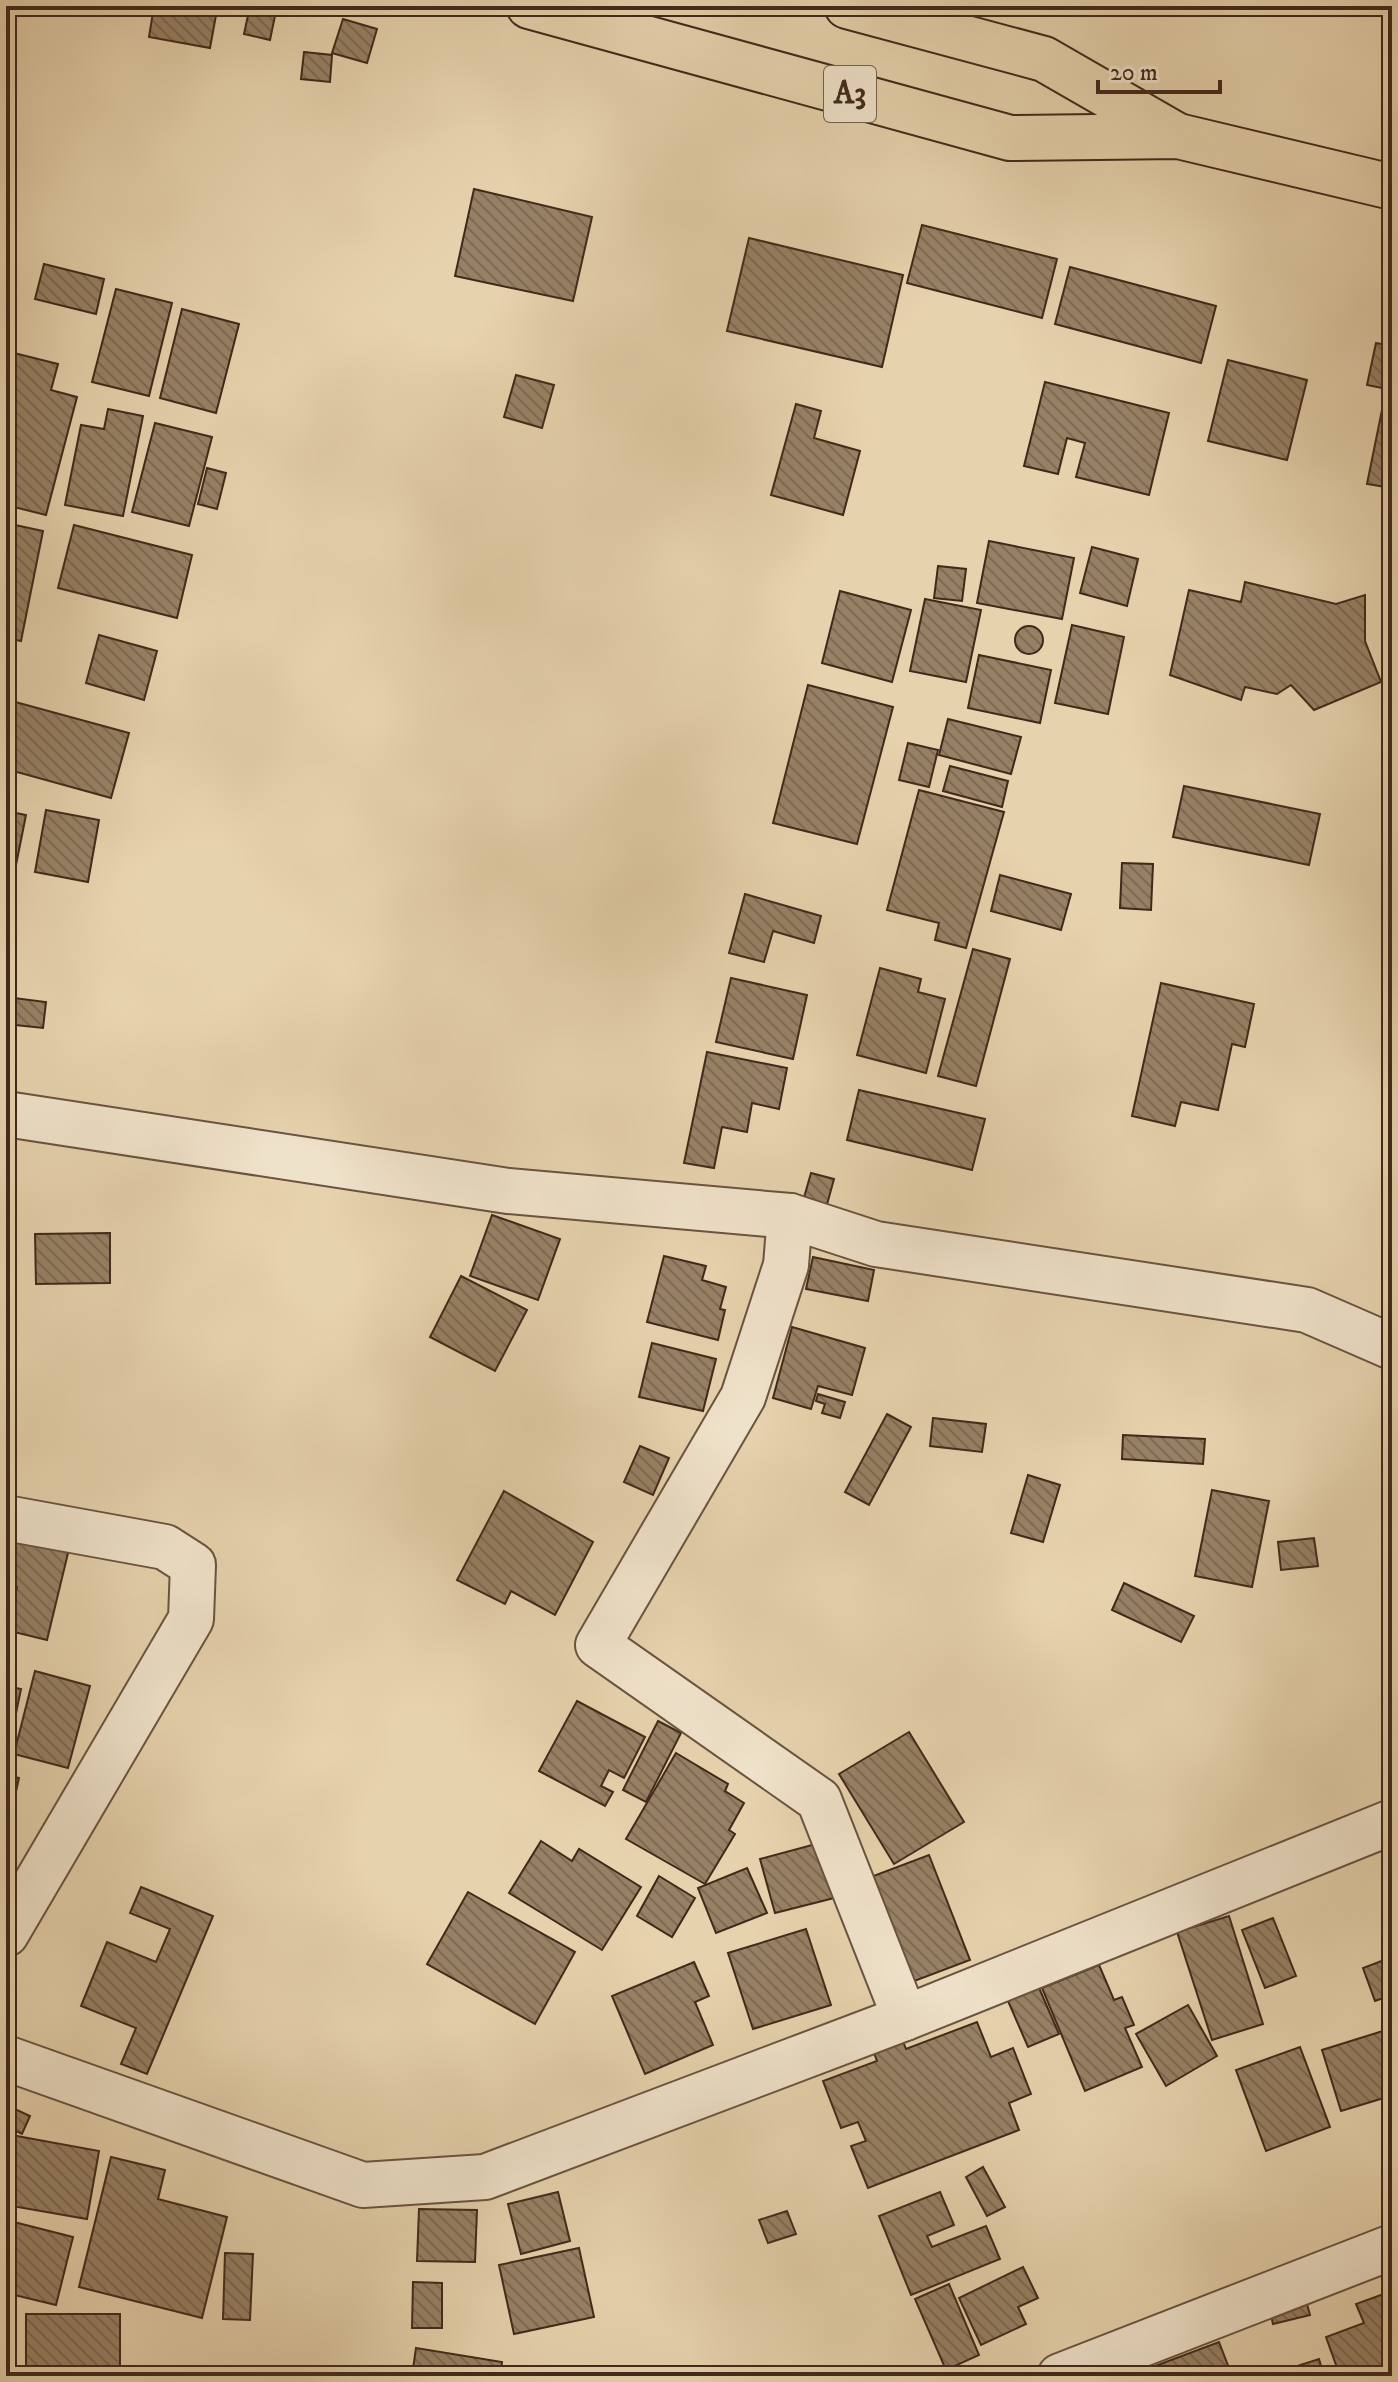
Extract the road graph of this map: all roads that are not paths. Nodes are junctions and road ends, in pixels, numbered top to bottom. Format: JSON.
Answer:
{"nodes":[{"id":1,"x":529,"y":6,"type":"edge"},
{"id":2,"x":847,"y":6,"type":"edge"},
{"id":3,"x":1178,"y":136,"type":"junction"},
{"id":4,"x":1392,"y":187,"type":"edge"},
{"id":5,"x":6,"y":1114,"type":"edge"},
{"id":6,"x":790,"y":1216,"type":"junction"},
{"id":7,"x":1392,"y":1347,"type":"edge"},
{"id":8,"x":6,"y":1518,"type":"edge"},
{"id":9,"x":1392,"y":1822,"type":"edge"},
{"id":10,"x":6,"y":1934,"type":"edge"},
{"id":11,"x":905,"y":2018,"type":"junction"},
{"id":12,"x":6,"y":2058,"type":"edge"},
{"id":13,"x":1392,"y":2247,"type":"edge"},
{"id":14,"x":1060,"y":2376,"type":"edge"}],
"edges":[{"from":1,"to":3,"type":"highway","number":"A3"},
{"from":2,"to":3,"type":"highway","number":"A3"},
{"from":3,"to":4,"type":"highway","number":"A3"},
{"from":5,"to":6,"type":"street"},
{"from":6,"to":7,"type":"street"},
{"from":6,"to":11,"type":"street"},
{"from":8,"to":10,"type":"street"},
{"from":9,"to":11,"type":"street"},
{"from":11,"to":12,"type":"street"},
{"from":13,"to":14,"type":"street"}]}
